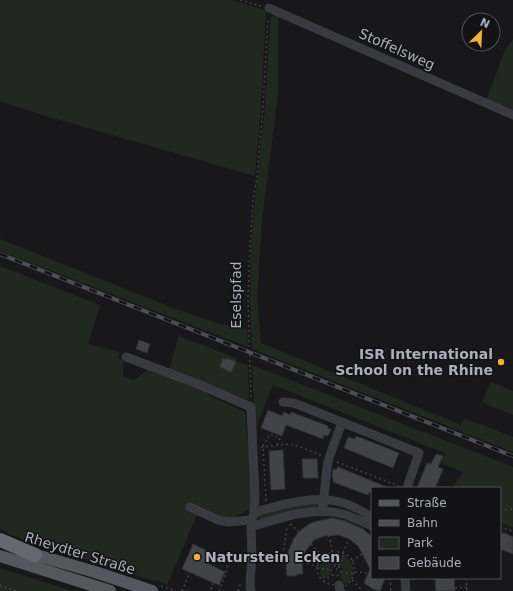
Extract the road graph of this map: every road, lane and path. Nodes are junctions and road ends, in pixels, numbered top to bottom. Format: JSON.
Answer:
{"nodes":[{"id":1,"x":240,"y":0,"type":"edge"},
{"id":2,"x":269,"y":8,"type":"junction"},
{"id":3,"x":513,"y":115,"type":"edge"},
{"id":4,"x":126,"y":357,"type":"dead end"},
{"id":5,"x":283,"y":402,"type":"dead end"},
{"id":6,"x":251,"y":407,"type":"junction"},
{"id":7,"x":342,"y":422,"type":"junction"},
{"id":8,"x":277,"y":446,"type":"dead end"},
{"id":9,"x":407,"y":487,"type":"edge"},
{"id":10,"x":323,"y":500,"type":"junction"},
{"id":11,"x":190,"y":507,"type":"dead end"},
{"id":12,"x":513,"y":509,"type":"edge"},
{"id":13,"x":264,"y":510,"type":"junction"},
{"id":14,"x":501,"y":510,"type":"edge"},
{"id":15,"x":323,"y":511,"type":"junction"},
{"id":16,"x":371,"y":517,"type":"edge"},
{"id":17,"x":252,"y":520,"type":"junction"},
{"id":18,"x":371,"y":526,"type":"edge"},
{"id":19,"x":501,"y":527,"type":"edge"},
{"id":20,"x":513,"y":531,"type":"edge"},
{"id":21,"x":299,"y":532,"type":"dead end"},
{"id":22,"x":329,"y":535,"type":"dead end"},
{"id":23,"x":349,"y":539,"type":"dead end"},
{"id":24,"x":0,"y":540,"type":"edge"},
{"id":25,"x":311,"y":544,"type":"dead end"},
{"id":26,"x":0,"y":545,"type":"edge"},
{"id":27,"x":332,"y":552,"type":"junction"},
{"id":28,"x":363,"y":553,"type":"dead end"},
{"id":29,"x":344,"y":554,"type":"junction"},
{"id":30,"x":36,"y":555,"type":"junction"},
{"id":31,"x":0,"y":556,"type":"edge"},
{"id":32,"x":225,"y":556,"type":"dead end"},
{"id":33,"x":323,"y":557,"type":"junction"},
{"id":34,"x":286,"y":560,"type":"dead end"},
{"id":35,"x":352,"y":561,"type":"junction"},
{"id":36,"x":302,"y":562,"type":"dead end"},
{"id":37,"x":335,"y":566,"type":"junction"},
{"id":38,"x":338,"y":566,"type":"junction"},
{"id":39,"x":317,"y":567,"type":"junction"},
{"id":40,"x":331,"y":570,"type":"junction"},
{"id":41,"x":336,"y":570,"type":"dead end"},
{"id":42,"x":190,"y":572,"type":"dead end"},
{"id":43,"x":341,"y":572,"type":"junction"},
{"id":44,"x":354,"y":573,"type":"junction"},
{"id":45,"x":368,"y":573,"type":"dead end"},
{"id":46,"x":332,"y":574,"type":"junction"},
{"id":47,"x":390,"y":579,"type":"edge"},
{"id":48,"x":405,"y":579,"type":"edge"},
{"id":49,"x":466,"y":579,"type":"edge"},
{"id":50,"x":352,"y":580,"type":"junction"},
{"id":51,"x":324,"y":582,"type":"junction"},
{"id":52,"x":214,"y":583,"type":"dead end"},
{"id":53,"x":0,"y":585,"type":"edge"},
{"id":54,"x":250,"y":586,"type":"edge"},
{"id":55,"x":467,"y":587,"type":"junction"},
{"id":56,"x":340,"y":588,"type":"edge"},
{"id":57,"x":455,"y":588,"type":"dead end"},
{"id":58,"x":16,"y":591,"type":"edge"},
{"id":59,"x":110,"y":591,"type":"edge"},
{"id":60,"x":152,"y":591,"type":"edge"},
{"id":61,"x":182,"y":591,"type":"edge"},
{"id":62,"x":214,"y":591,"type":"edge"},
{"id":63,"x":219,"y":591,"type":"edge"},
{"id":64,"x":246,"y":591,"type":"edge"},
{"id":65,"x":363,"y":591,"type":"edge"},
{"id":66,"x":391,"y":591,"type":"edge"},
{"id":67,"x":406,"y":591,"type":"edge"},
{"id":68,"x":467,"y":591,"type":"edge"}],
"edges":[{"from":1,"to":2,"type":"path"},
{"from":2,"to":3,"type":"street","name":"Stoffelsweg"},
{"from":2,"to":6,"type":"path","name":"Eselspfad"},
{"from":4,"to":6,"type":"street"},
{"from":5,"to":7,"type":"street"},
{"from":6,"to":17,"type":"street"},
{"from":7,"to":9,"type":"street"},
{"from":7,"to":10,"type":"street"},
{"from":8,"to":13,"type":"path"},
{"from":10,"to":13,"type":"street"},
{"from":10,"to":15,"type":"street"},
{"from":10,"to":16,"type":"street"},
{"from":11,"to":17,"type":"street"},
{"from":12,"to":14,"type":"path"},
{"from":13,"to":17,"type":"street"},
{"from":15,"to":17,"type":"street"},
{"from":15,"to":18,"type":"street"},
{"from":17,"to":54,"type":"street"},
{"from":19,"to":20,"type":"path"},
{"from":21,"to":34,"type":"path"},
{"from":22,"to":27,"type":"path"},
{"from":23,"to":29,"type":"path"},
{"from":24,"to":30,"type":"highway"},
{"from":25,"to":33,"type":"path"},
{"from":26,"to":30,"type":"main road","name":"Rheydter Straße"},
{"from":27,"to":29,"type":"path"},
{"from":27,"to":33,"type":"path"},
{"from":27,"to":37,"type":"path"},
{"from":28,"to":35,"type":"path"},
{"from":29,"to":35,"type":"path"},
{"from":29,"to":38,"type":"path"},
{"from":30,"to":60,"type":"main road","name":"Rheydter Straße"},
{"from":31,"to":59,"type":"main road","name":"Rheydter Straße"},
{"from":32,"to":63,"type":"path"},
{"from":33,"to":39,"type":"path"},
{"from":35,"to":44,"type":"path"},
{"from":36,"to":39,"type":"path"},
{"from":37,"to":38,"type":"path"},
{"from":37,"to":40,"type":"path"},
{"from":38,"to":41,"type":"path"},
{"from":38,"to":43,"type":"path"},
{"from":39,"to":40,"type":"path"},
{"from":39,"to":51,"type":"path"},
{"from":40,"to":46,"type":"path"},
{"from":42,"to":61,"type":"path"},
{"from":43,"to":44,"type":"path"},
{"from":43,"to":46,"type":"path"},
{"from":44,"to":45,"type":"path"},
{"from":44,"to":50,"type":"path"},
{"from":46,"to":51,"type":"path"},
{"from":47,"to":66,"type":"path"},
{"from":48,"to":67,"type":"street"},
{"from":49,"to":55,"type":"path"},
{"from":50,"to":56,"type":"path"},
{"from":50,"to":65,"type":"path"},
{"from":51,"to":56,"type":"path"},
{"from":52,"to":62,"type":"path"},
{"from":53,"to":58,"type":"path"},
{"from":54,"to":64,"type":"street"},
{"from":55,"to":57,"type":"path"},
{"from":55,"to":68,"type":"path"}]}
